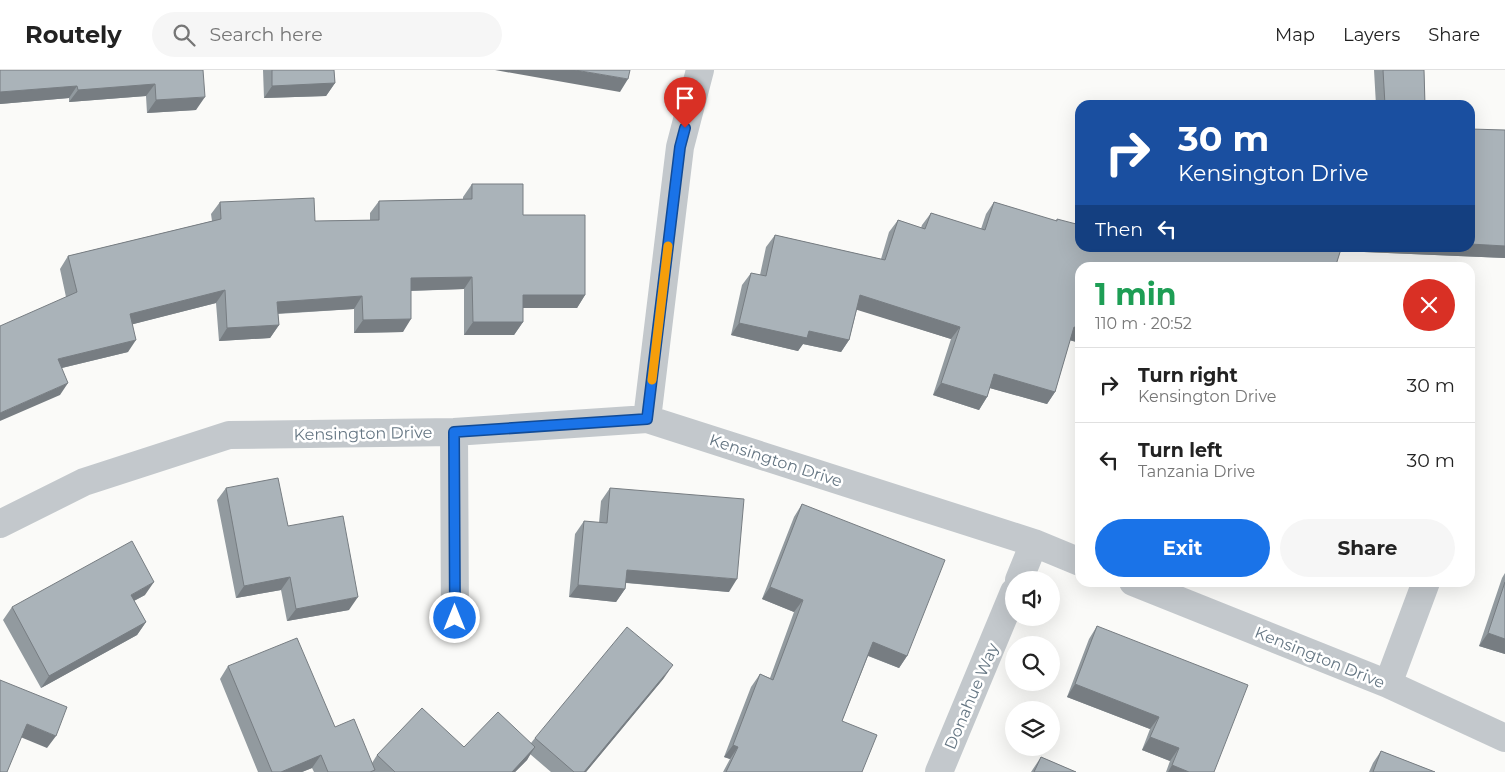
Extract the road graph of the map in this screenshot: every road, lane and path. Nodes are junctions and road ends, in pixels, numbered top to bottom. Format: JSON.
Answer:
{"nodes":[{"id":1,"x":700,"y":70,"type":"edge"},
{"id":2,"x":647,"y":419,"type":"junction"},
{"id":3,"x":454,"y":432,"type":"junction"},
{"id":4,"x":0,"y":524,"type":"edge"},
{"id":5,"x":1034,"y":544,"type":"junction"},
{"id":6,"x":1075,"y":560,"type":"edge"},
{"id":7,"x":1023,"y":571,"type":"edge"},
{"id":8,"x":1145,"y":587,"type":"edge"},
{"id":9,"x":1424,"y":587,"type":"edge"},
{"id":10,"x":1005,"y":614,"type":"edge"},
{"id":11,"x":455,"y":618,"type":"dead end"},
{"id":12,"x":1388,"y":684,"type":"junction"},
{"id":13,"x":1505,"y":738,"type":"edge"},
{"id":14,"x":939,"y":772,"type":"edge"}],
"edges":[{"from":1,"to":2,"type":"street"},
{"from":2,"to":3,"type":"street","name":"Kensington Drive"},
{"from":2,"to":5,"type":"street","name":"Kensington Drive"},
{"from":3,"to":4,"type":"street","name":"Kensington Drive"},
{"from":3,"to":11,"type":"street"},
{"from":5,"to":6,"type":"street","name":"Kensington Drive"},
{"from":5,"to":7,"type":"street"},
{"from":8,"to":12,"type":"street","name":"Kensington Drive"},
{"from":9,"to":12,"type":"street"},
{"from":10,"to":14,"type":"street","name":"Donahue Way"},
{"from":12,"to":13,"type":"street","name":"Kensington Drive"}]}
